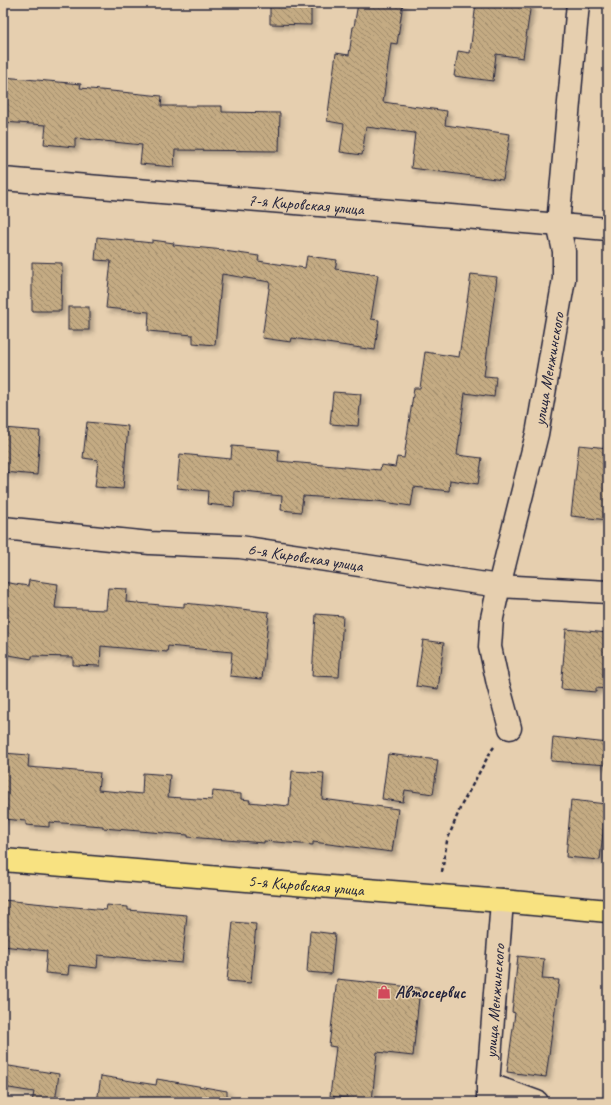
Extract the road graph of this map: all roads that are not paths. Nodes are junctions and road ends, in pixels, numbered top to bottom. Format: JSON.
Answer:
{"nodes":[{"id":1,"x":578,"y":3,"type":"edge"},
{"id":2,"x":3,"y":179,"type":"edge"},
{"id":3,"x":558,"y":224,"type":"junction"},
{"id":4,"x":608,"y":229,"type":"edge"},
{"id":5,"x":3,"y":528,"type":"edge"},
{"id":6,"x":499,"y":586,"type":"junction"},
{"id":7,"x":608,"y":592,"type":"edge"},
{"id":8,"x":510,"y":728,"type":"road end"},
{"id":9,"x":3,"y":860,"type":"edge"},
{"id":10,"x":502,"y":901,"type":"junction"},
{"id":11,"x":608,"y":911,"type":"edge"},
{"id":12,"x":488,"y":1093,"type":"edge"},
{"id":13,"x":537,"y":1102,"type":"edge"}],
"edges":[{"from":1,"to":3,"type":"street","name":"улица Менжинского"},
{"from":2,"to":3,"type":"street","name":"7-я Кировская улица"},
{"from":3,"to":4,"type":"street","name":"7-я Кировская улица"},
{"from":3,"to":6,"type":"street","name":"улица Менжинского"},
{"from":5,"to":6,"type":"street","name":"6-я Кировская улица"},
{"from":6,"to":7,"type":"street","name":"6-я Кировская улица"},
{"from":6,"to":8,"type":"street","name":"улица Менжинского"},
{"from":9,"to":10,"type":"main road","name":"5-я Кировская улица"},
{"from":10,"to":11,"type":"main road","name":"5-я Кировская улица"},
{"from":10,"to":12,"type":"street","name":"улица Менжинского"},
{"from":12,"to":13,"type":"street"}]}
